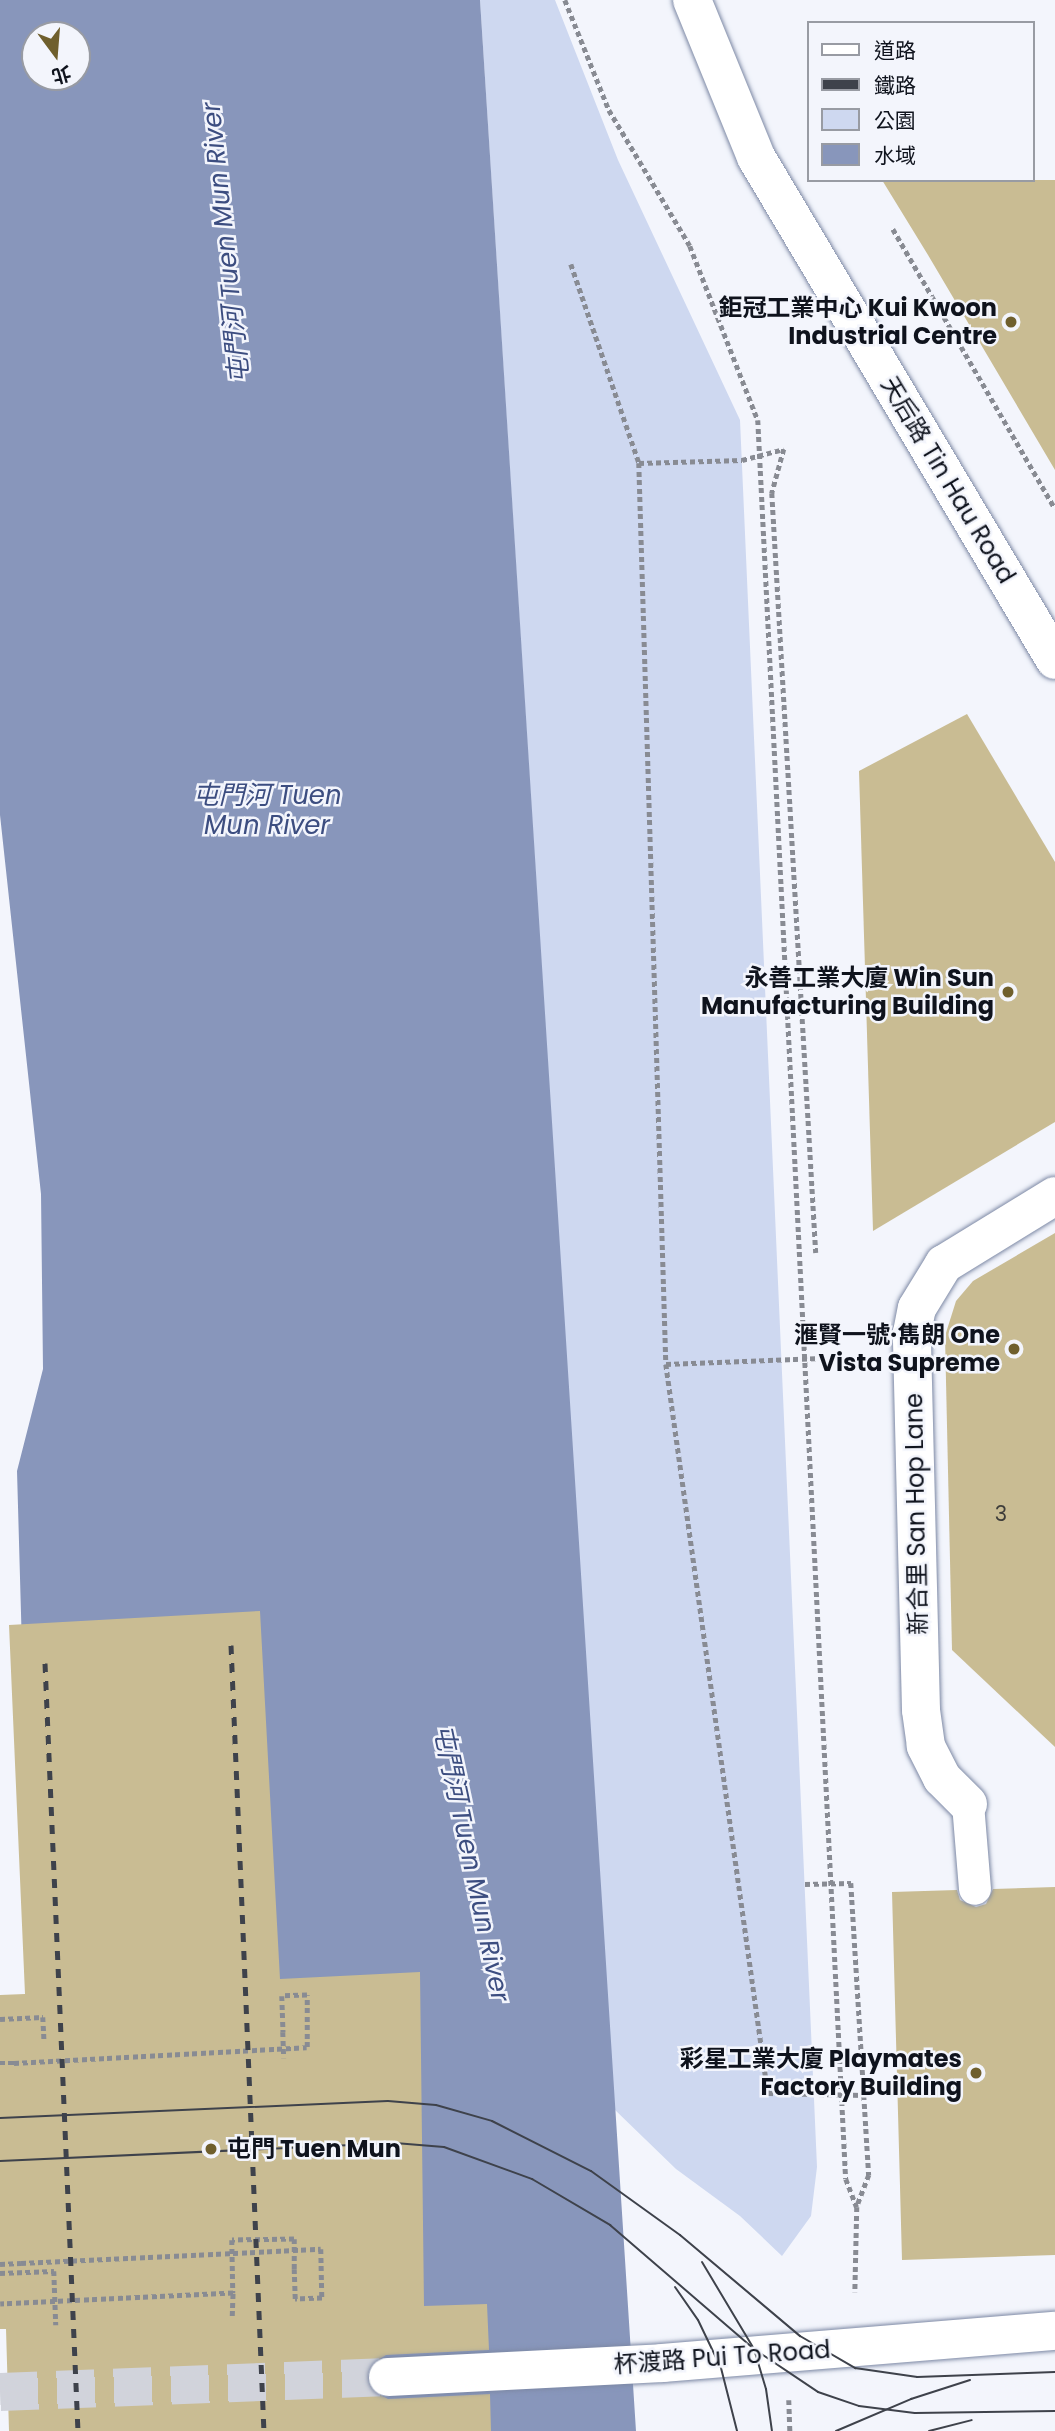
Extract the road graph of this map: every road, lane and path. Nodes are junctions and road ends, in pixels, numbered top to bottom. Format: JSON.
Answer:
{"nodes":[{"id":1,"x":565,"y":0,"type":"edge"},
{"id":2,"x":692,"y":0,"type":"edge"},
{"id":3,"x":893,"y":229,"type":"dead end"},
{"id":4,"x":572,"y":264,"type":"dead end"},
{"id":5,"x":759,"y":455,"type":"junction"},
{"id":6,"x":639,"y":463,"type":"junction"},
{"id":7,"x":1055,"y":508,"type":"edge"},
{"id":8,"x":1055,"y":660,"type":"edge"},
{"id":9,"x":1055,"y":1196,"type":"edge"},
{"id":10,"x":816,"y":1254,"type":"dead end"},
{"id":11,"x":806,"y":1357,"type":"junction"},
{"id":12,"x":822,"y":1358,"type":"dead end"},
{"id":13,"x":666,"y":1364,"type":"junction"},
{"id":14,"x":968,"y":1804,"type":"joint"},
{"id":15,"x":805,"y":1884,"type":"dead end"},
{"id":16,"x":832,"y":1884,"type":"junction"},
{"id":17,"x":975,"y":1889,"type":"dead end"},
{"id":18,"x":0,"y":2019,"type":"edge"},
{"id":19,"x":44,"y":2039,"type":"dead end"},
{"id":20,"x":284,"y":2058,"type":"dead end"},
{"id":21,"x":0,"y":2063,"type":"edge"},
{"id":22,"x":842,"y":2095,"type":"junction"},
{"id":23,"x":864,"y":2095,"type":"junction"},
{"id":24,"x":857,"y":2207,"type":"junction"},
{"id":25,"x":0,"y":2264,"type":"edge"},
{"id":26,"x":0,"y":2273,"type":"edge"},
{"id":27,"x":855,"y":2292,"type":"dead end"},
{"id":28,"x":233,"y":2293,"type":"junction"},
{"id":29,"x":55,"y":2302,"type":"junction"},
{"id":30,"x":0,"y":2304,"type":"edge"},
{"id":31,"x":232,"y":2316,"type":"dead end"},
{"id":32,"x":56,"y":2325,"type":"dead end"},
{"id":33,"x":1055,"y":2331,"type":"edge"},
{"id":34,"x":388,"y":2377,"type":"tunnel mouth"}],
"edges":[{"from":1,"to":5,"type":"path"},
{"from":2,"to":8,"type":"street","name":"天后路 Tin Hau Road"},
{"from":3,"to":7,"type":"path"},
{"from":4,"to":6,"type":"path"},
{"from":5,"to":6,"type":"path"},
{"from":5,"to":10,"type":"path"},
{"from":5,"to":11,"type":"path"},
{"from":6,"to":13,"type":"path"},
{"from":9,"to":14,"type":"street","name":"新合里 San Hop Lane"},
{"from":11,"to":12,"type":"path"},
{"from":11,"to":13,"type":"path"},
{"from":11,"to":16,"type":"path"},
{"from":13,"to":22,"type":"path"},
{"from":14,"to":17,"type":"lane"},
{"from":15,"to":16,"type":"path"},
{"from":16,"to":22,"type":"path"},
{"from":16,"to":23,"type":"path"},
{"from":18,"to":19,"type":"path"},
{"from":20,"to":21,"type":"path"},
{"from":22,"to":23,"type":"path"},
{"from":22,"to":24,"type":"path"},
{"from":23,"to":24,"type":"path"},
{"from":24,"to":27,"type":"path"},
{"from":25,"to":28,"type":"path"},
{"from":26,"to":29,"type":"path"},
{"from":28,"to":29,"type":"path"},
{"from":28,"to":31,"type":"path"},
{"from":29,"to":30,"type":"path"},
{"from":29,"to":32,"type":"path"},
{"from":33,"to":34,"type":"street","name":"杯渡路 Pui To Road"}]}
